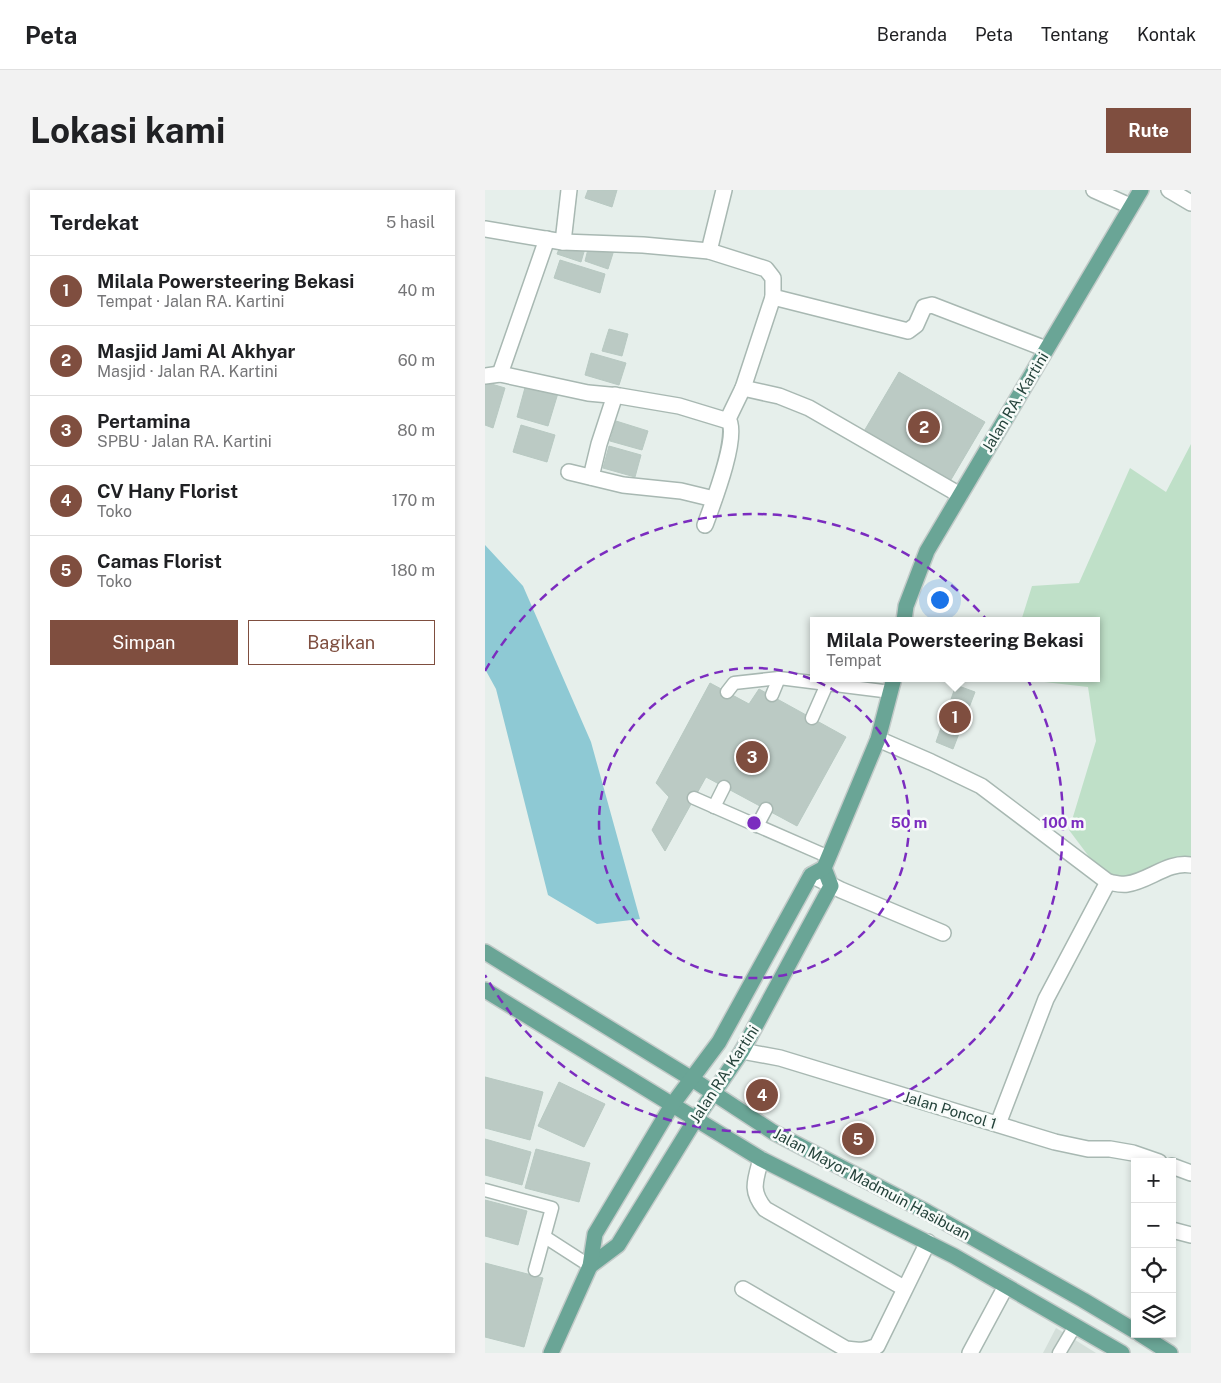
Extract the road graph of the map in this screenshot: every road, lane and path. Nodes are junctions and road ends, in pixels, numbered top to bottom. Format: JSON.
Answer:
{"nodes":[{"id":1,"x":569,"y":190,"type":"edge"},
{"id":2,"x":724,"y":190,"type":"edge"},
{"id":3,"x":1094,"y":190,"type":"edge"},
{"id":4,"x":1141,"y":190,"type":"edge"},
{"id":5,"x":1169,"y":190,"type":"edge"},
{"id":6,"x":1191,"y":203,"type":"edge"},
{"id":7,"x":1130,"y":206,"type":"junction"},
{"id":8,"x":485,"y":229,"type":"edge"},
{"id":9,"x":547,"y":239,"type":"junction"},
{"id":10,"x":563,"y":242,"type":"junction"},
{"id":11,"x":709,"y":252,"type":"junction"},
{"id":12,"x":773,"y":296,"type":"junction"},
{"id":13,"x":1046,"y":349,"type":"junction"},
{"id":14,"x":492,"y":375,"type":"edge"},
{"id":15,"x":743,"y":388,"type":"junction"},
{"id":16,"x":615,"y":395,"type":"junction"},
{"id":17,"x":728,"y":418,"type":"junction"},
{"id":18,"x":569,"y":472,"type":"dead end"},
{"id":19,"x":591,"y":477,"type":"junction"},
{"id":20,"x":960,"y":495,"type":"junction"},
{"id":21,"x":714,"y":499,"type":"junction"},
{"id":22,"x":705,"y":525,"type":"dead end"},
{"id":23,"x":905,"y":613,"type":"edge"},
{"id":24,"x":779,"y":678,"type":"junction"},
{"id":25,"x":810,"y":682,"type":"edge"},
{"id":26,"x":811,"y":682,"type":"edge"},
{"id":27,"x":827,"y":684,"type":"junction"},
{"id":28,"x":893,"y":685,"type":"edge"},
{"id":29,"x":727,"y":692,"type":"dead end"},
{"id":30,"x":772,"y":695,"type":"dead end"},
{"id":31,"x":812,"y":718,"type":"dead end"},
{"id":32,"x":878,"y":740,"type":"junction"},
{"id":33,"x":725,"y":787,"type":"dead end"},
{"id":34,"x":694,"y":798,"type":"dead end"},
{"id":35,"x":714,"y":808,"type":"junction"},
{"id":36,"x":766,"y":809,"type":"dead end"},
{"id":37,"x":757,"y":826,"type":"junction"},
{"id":38,"x":1191,"y":865,"type":"edge"},
{"id":39,"x":822,"y":867,"type":"junction"},
{"id":40,"x":1108,"y":882,"type":"junction"},
{"id":41,"x":831,"y":886,"type":"junction"},
{"id":42,"x":943,"y":933,"type":"dead end"},
{"id":43,"x":485,"y":952,"type":"edge"},
{"id":44,"x":485,"y":990,"type":"edge"},
{"id":45,"x":742,"y":1051,"type":"junction"},
{"id":46,"x":692,"y":1079,"type":"junction"},
{"id":47,"x":713,"y":1094,"type":"junction"},
{"id":48,"x":673,"y":1105,"type":"junction"},
{"id":49,"x":695,"y":1120,"type":"junction"},
{"id":50,"x":998,"y":1124,"type":"junction"},
{"id":51,"x":1147,"y":1158,"type":"edge"},
{"id":52,"x":761,"y":1160,"type":"junction"},
{"id":53,"x":1176,"y":1167,"type":"edge"},
{"id":54,"x":1191,"y":1172,"type":"edge"},
{"id":55,"x":485,"y":1190,"type":"edge"},
{"id":56,"x":1176,"y":1231,"type":"edge"},
{"id":57,"x":1191,"y":1235,"type":"edge"},
{"id":58,"x":545,"y":1237,"type":"junction"},
{"id":59,"x":928,"y":1242,"type":"junction"},
{"id":60,"x":590,"y":1266,"type":"junction"},
{"id":61,"x":535,"y":1270,"type":"dead end"},
{"id":62,"x":1006,"y":1286,"type":"junction"},
{"id":63,"x":904,"y":1288,"type":"junction"},
{"id":64,"x":743,"y":1289,"type":"dead end"},
{"id":65,"x":1075,"y":1326,"type":"junction"},
{"id":66,"x":1131,"y":1329,"type":"edge"},
{"id":67,"x":1146,"y":1338,"type":"edge"},
{"id":68,"x":551,"y":1353,"type":"edge"},
{"id":69,"x":970,"y":1353,"type":"edge"},
{"id":70,"x":1059,"y":1353,"type":"edge"},
{"id":71,"x":1122,"y":1353,"type":"edge"},
{"id":72,"x":1170,"y":1353,"type":"edge"}],
"edges":[{"from":1,"to":10,"type":"street"},
{"from":2,"to":11,"type":"street"},
{"from":3,"to":7,"type":"street"},
{"from":4,"to":7,"type":"main road","name":"Jalan RA. Kartini"},
{"from":5,"to":6,"type":"street"},
{"from":7,"to":13,"type":"main road","name":"Jalan RA. Kartini"},
{"from":8,"to":9,"type":"street"},
{"from":9,"to":10,"type":"street"},
{"from":9,"to":14,"type":"street"},
{"from":10,"to":11,"type":"street"},
{"from":11,"to":12,"type":"street"},
{"from":12,"to":13,"type":"street"},
{"from":12,"to":15,"type":"street"},
{"from":13,"to":20,"type":"main road","name":"Jalan RA. Kartini"},
{"from":14,"to":16,"type":"street"},
{"from":15,"to":17,"type":"street"},
{"from":15,"to":20,"type":"street"},
{"from":16,"to":17,"type":"street"},
{"from":16,"to":19,"type":"street"},
{"from":17,"to":21,"type":"street"},
{"from":18,"to":19,"type":"street"},
{"from":19,"to":21,"type":"street"},
{"from":20,"to":23,"type":"main road","name":"Jalan RA. Kartini"},
{"from":21,"to":22,"type":"street"},
{"from":24,"to":25,"type":"lane"},
{"from":24,"to":29,"type":"lane"},
{"from":24,"to":30,"type":"lane"},
{"from":26,"to":27,"type":"lane"},
{"from":27,"to":28,"type":"lane"},
{"from":27,"to":31,"type":"lane"},
{"from":28,"to":32,"type":"main road","name":"Jalan RA. Kartini"},
{"from":32,"to":39,"type":"main road","name":"Jalan RA. Kartini"},
{"from":32,"to":40,"type":"street"},
{"from":33,"to":35,"type":"lane"},
{"from":34,"to":35,"type":"lane"},
{"from":35,"to":37,"type":"lane"},
{"from":36,"to":37,"type":"lane"},
{"from":37,"to":39,"type":"lane"},
{"from":38,"to":40,"type":"street"},
{"from":39,"to":41,"type":"main road"},
{"from":39,"to":46,"type":"main road","name":"Jalan RA. Kartini"},
{"from":40,"to":50,"type":"street"},
{"from":41,"to":42,"type":"street"},
{"from":41,"to":45,"type":"main road","name":"Jalan RA. Kartini"},
{"from":43,"to":46,"type":"main road","name":"Jalan Mayor Madmuin Hasibuan"},
{"from":44,"to":48,"type":"main road","name":"Jalan Mayor Madmuin Hasibuan"},
{"from":45,"to":47,"type":"main road","name":"Jalan RA. Kartini"},
{"from":45,"to":50,"type":"street","name":"Jalan Poncol 1"},
{"from":46,"to":47,"type":"main road","name":"Jalan Mayor Madmuin Hasibuan"},
{"from":46,"to":48,"type":"main road","name":"Jalan RA. Kartini"},
{"from":47,"to":49,"type":"main road","name":"Jalan RA. Kartini"},
{"from":47,"to":66,"type":"main road","name":"Jalan Mayor Madmuin Hasibuan"},
{"from":48,"to":49,"type":"main road","name":"Jalan Mayor Madmuin Hasibuan"},
{"from":48,"to":60,"type":"main road","name":"Jalan RA. Kartini"},
{"from":49,"to":52,"type":"main road","name":"Jalan Mayor Madmuin Hasibuan"},
{"from":49,"to":60,"type":"main road","name":"Jalan RA. Kartini"},
{"from":50,"to":51,"type":"street","name":"Jalan Poncol 1"},
{"from":52,"to":59,"type":"main road","name":"Jalan Mayor Madmuin Hasibuan"},
{"from":52,"to":63,"type":"street"},
{"from":53,"to":54,"type":"street"},
{"from":55,"to":58,"type":"lane"},
{"from":56,"to":57,"type":"street"},
{"from":58,"to":60,"type":"lane"},
{"from":58,"to":61,"type":"lane"},
{"from":59,"to":62,"type":"main road","name":"Jalan Mayor Madmuin Hasibuan"},
{"from":59,"to":63,"type":"street"},
{"from":60,"to":68,"type":"main road","name":"Jalan RA. Kartini"},
{"from":62,"to":65,"type":"main road","name":"Jalan Mayor Madmuin Hasibuan"},
{"from":62,"to":69,"type":"street"},
{"from":63,"to":64,"type":"street"},
{"from":65,"to":70,"type":"lane"},
{"from":65,"to":71,"type":"main road","name":"Jalan Mayor Madmuin Hasibuan"},
{"from":67,"to":72,"type":"main road"}]}
